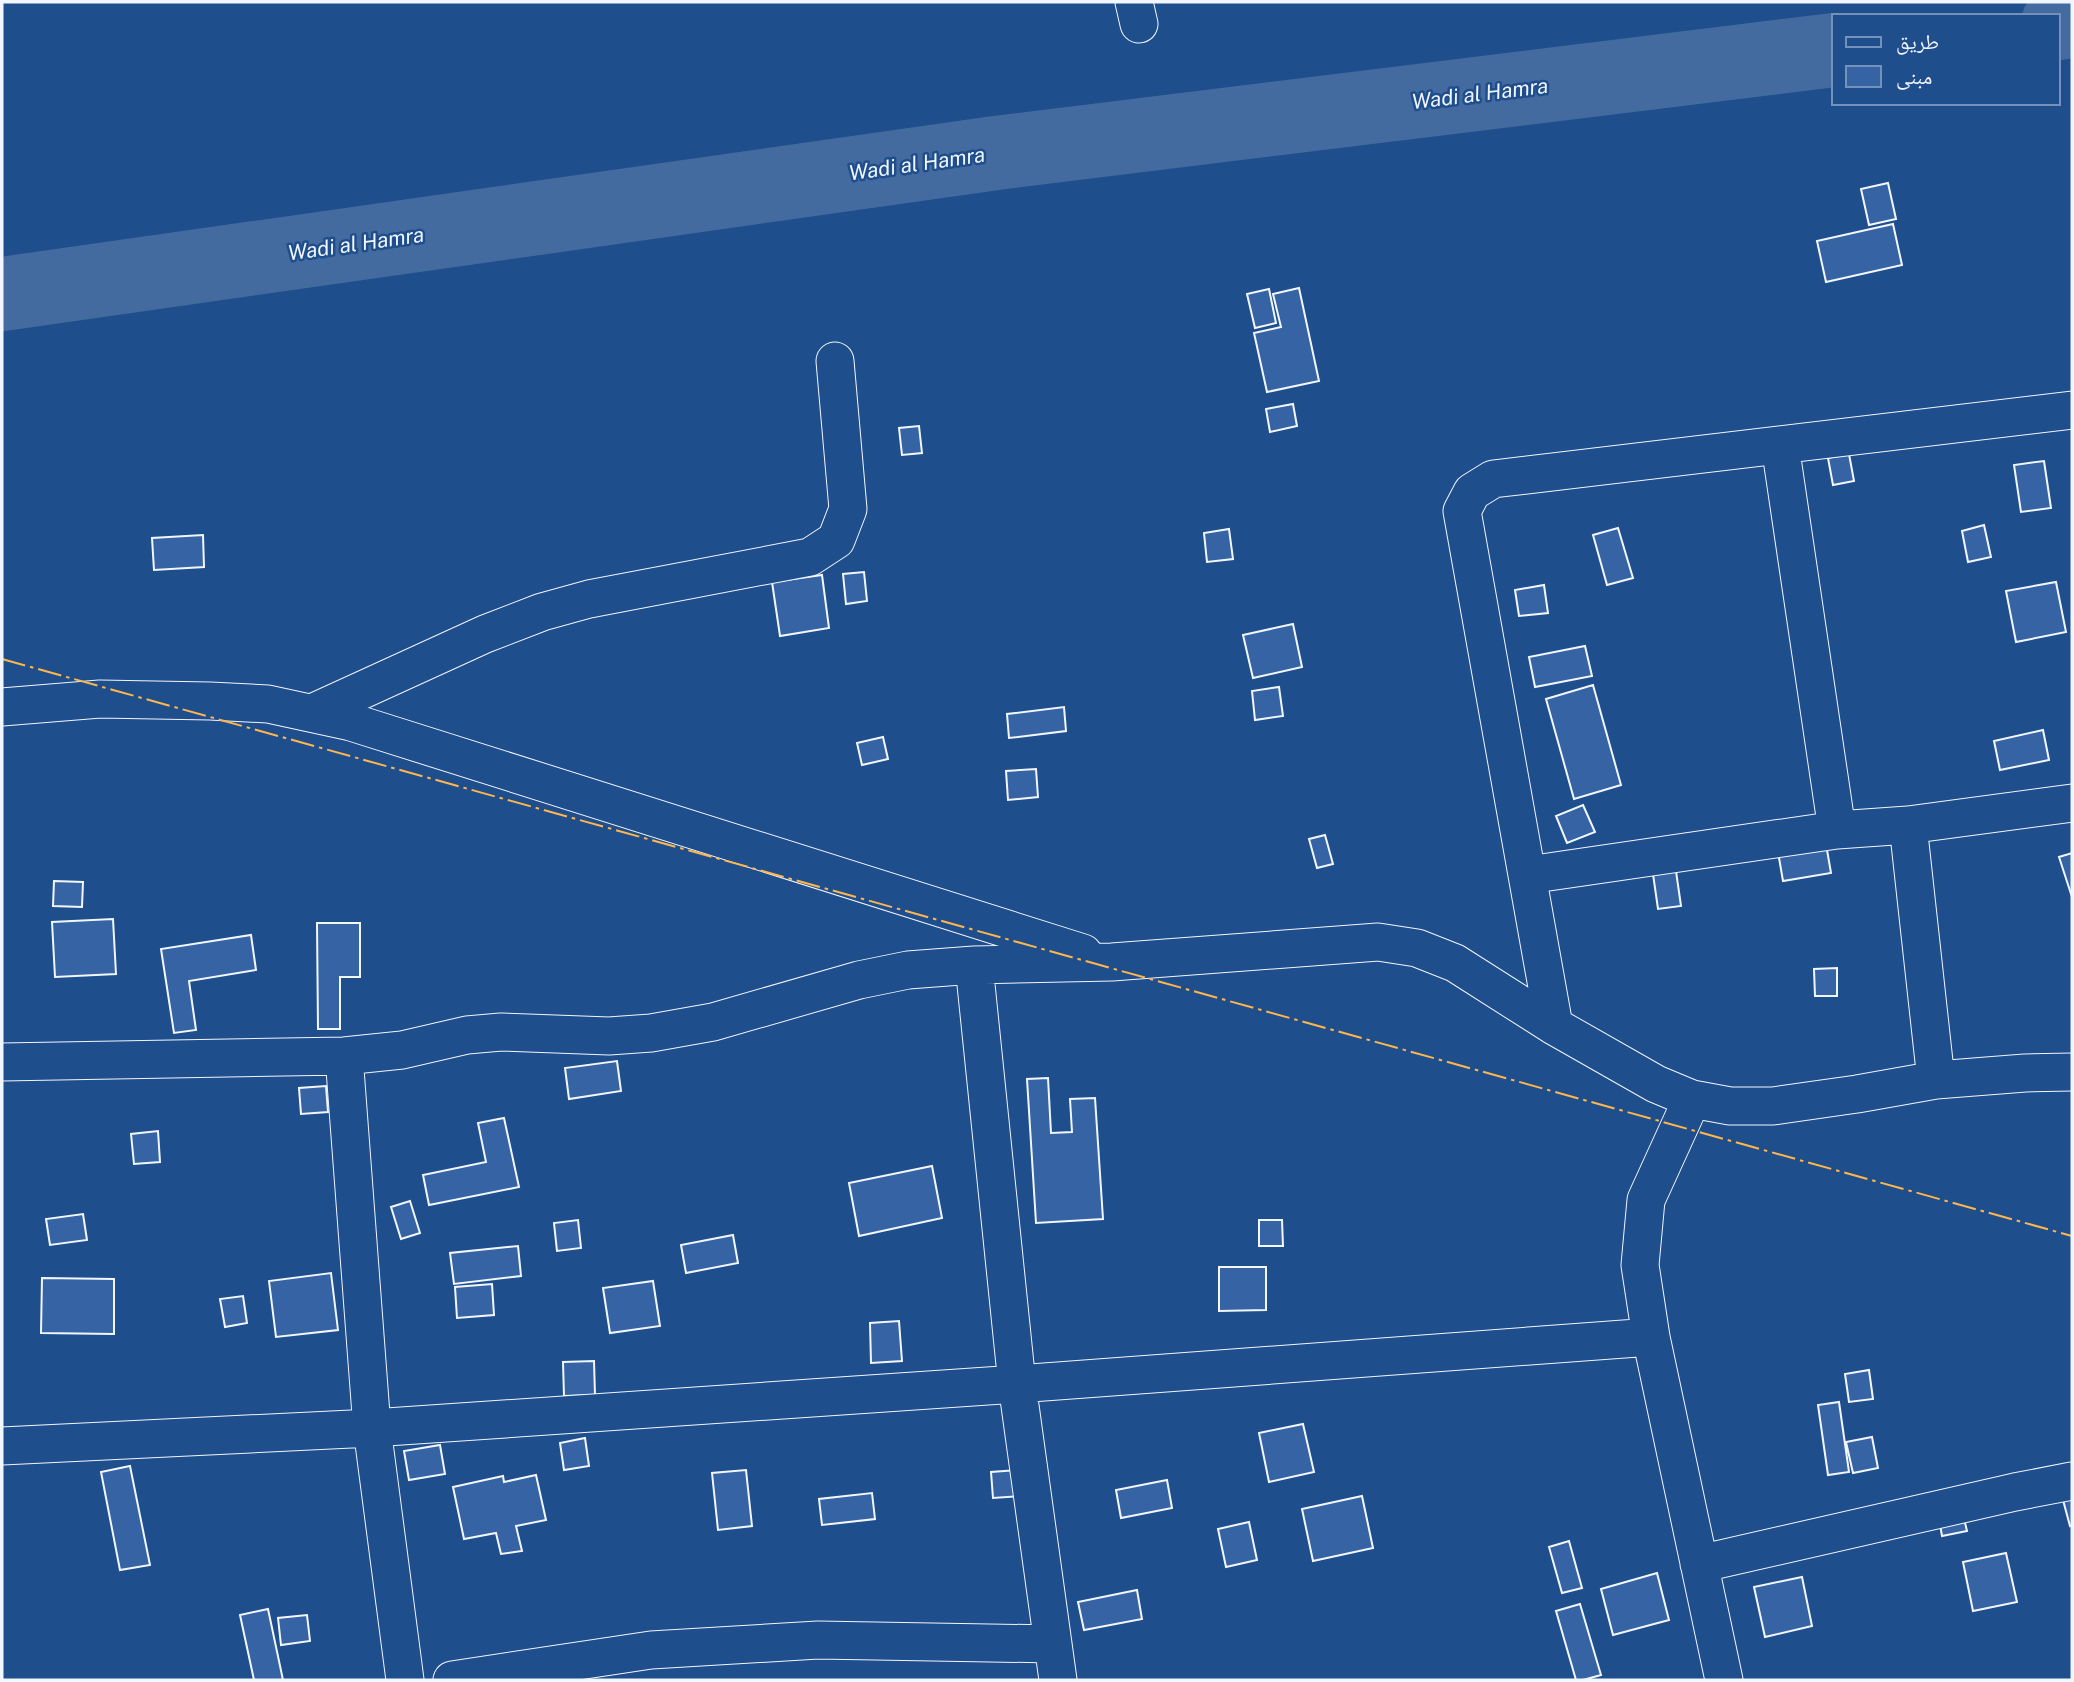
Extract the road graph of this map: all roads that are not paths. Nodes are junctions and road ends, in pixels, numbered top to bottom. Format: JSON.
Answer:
{"nodes":[{"id":1,"x":835,"y":361,"type":"dead end"},
{"id":2,"x":2072,"y":410,"type":"edge"},
{"id":3,"x":1780,"y":444,"type":"junction"},
{"id":4,"x":2,"y":707,"type":"edge"},
{"id":5,"x":312,"y":713,"type":"junction"},
{"id":6,"x":2072,"y":803,"type":"edge"},
{"id":7,"x":1908,"y":825,"type":"junction"},
{"id":8,"x":1837,"y":830,"type":"junction"},
{"id":9,"x":1528,"y":875,"type":"junction"},
{"id":10,"x":1112,"y":962,"type":"junction"},
{"id":11,"x":974,"y":965,"type":"junction"},
{"id":12,"x":1554,"y":1026,"type":"junction"},
{"id":13,"x":344,"y":1056,"type":"junction"},
{"id":14,"x":2,"y":1062,"type":"edge"},
{"id":15,"x":2072,"y":1072,"type":"edge"},
{"id":16,"x":1936,"y":1080,"type":"junction"},
{"id":17,"x":1692,"y":1099,"type":"junction"},
{"id":18,"x":1651,"y":1337,"type":"junction"},
{"id":19,"x":1017,"y":1384,"type":"junction"},
{"id":20,"x":372,"y":1429,"type":"junction"},
{"id":21,"x":2,"y":1446,"type":"edge"},
{"id":22,"x":2072,"y":1482,"type":"edge"},
{"id":23,"x":1699,"y":1564,"type":"junction"},
{"id":24,"x":1053,"y":1644,"type":"junction"},
{"id":25,"x":405,"y":1680,"type":"edge"},
{"id":26,"x":453,"y":1680,"type":"edge"},
{"id":27,"x":1058,"y":1680,"type":"edge"},
{"id":28,"x":1724,"y":1680,"type":"edge"}],
"edges":[{"from":1,"to":5,"type":"street"},
{"from":2,"to":3,"type":"street"},
{"from":3,"to":8,"type":"street"},
{"from":3,"to":9,"type":"street"},
{"from":4,"to":5,"type":"street"},
{"from":5,"to":10,"type":"street"},
{"from":6,"to":7,"type":"street"},
{"from":7,"to":8,"type":"street"},
{"from":7,"to":16,"type":"street"},
{"from":8,"to":9,"type":"street"},
{"from":9,"to":12,"type":"street"},
{"from":10,"to":11,"type":"street"},
{"from":10,"to":12,"type":"street"},
{"from":11,"to":13,"type":"street"},
{"from":11,"to":19,"type":"street"},
{"from":12,"to":17,"type":"street"},
{"from":13,"to":14,"type":"street"},
{"from":13,"to":20,"type":"street"},
{"from":15,"to":16,"type":"street"},
{"from":16,"to":17,"type":"street"},
{"from":17,"to":18,"type":"street"},
{"from":18,"to":19,"type":"street"},
{"from":18,"to":23,"type":"street"},
{"from":19,"to":20,"type":"street"},
{"from":19,"to":24,"type":"street"},
{"from":20,"to":21,"type":"street"},
{"from":20,"to":25,"type":"street"},
{"from":22,"to":23,"type":"street"},
{"from":23,"to":28,"type":"street"},
{"from":24,"to":26,"type":"street"},
{"from":24,"to":27,"type":"street"}]}
